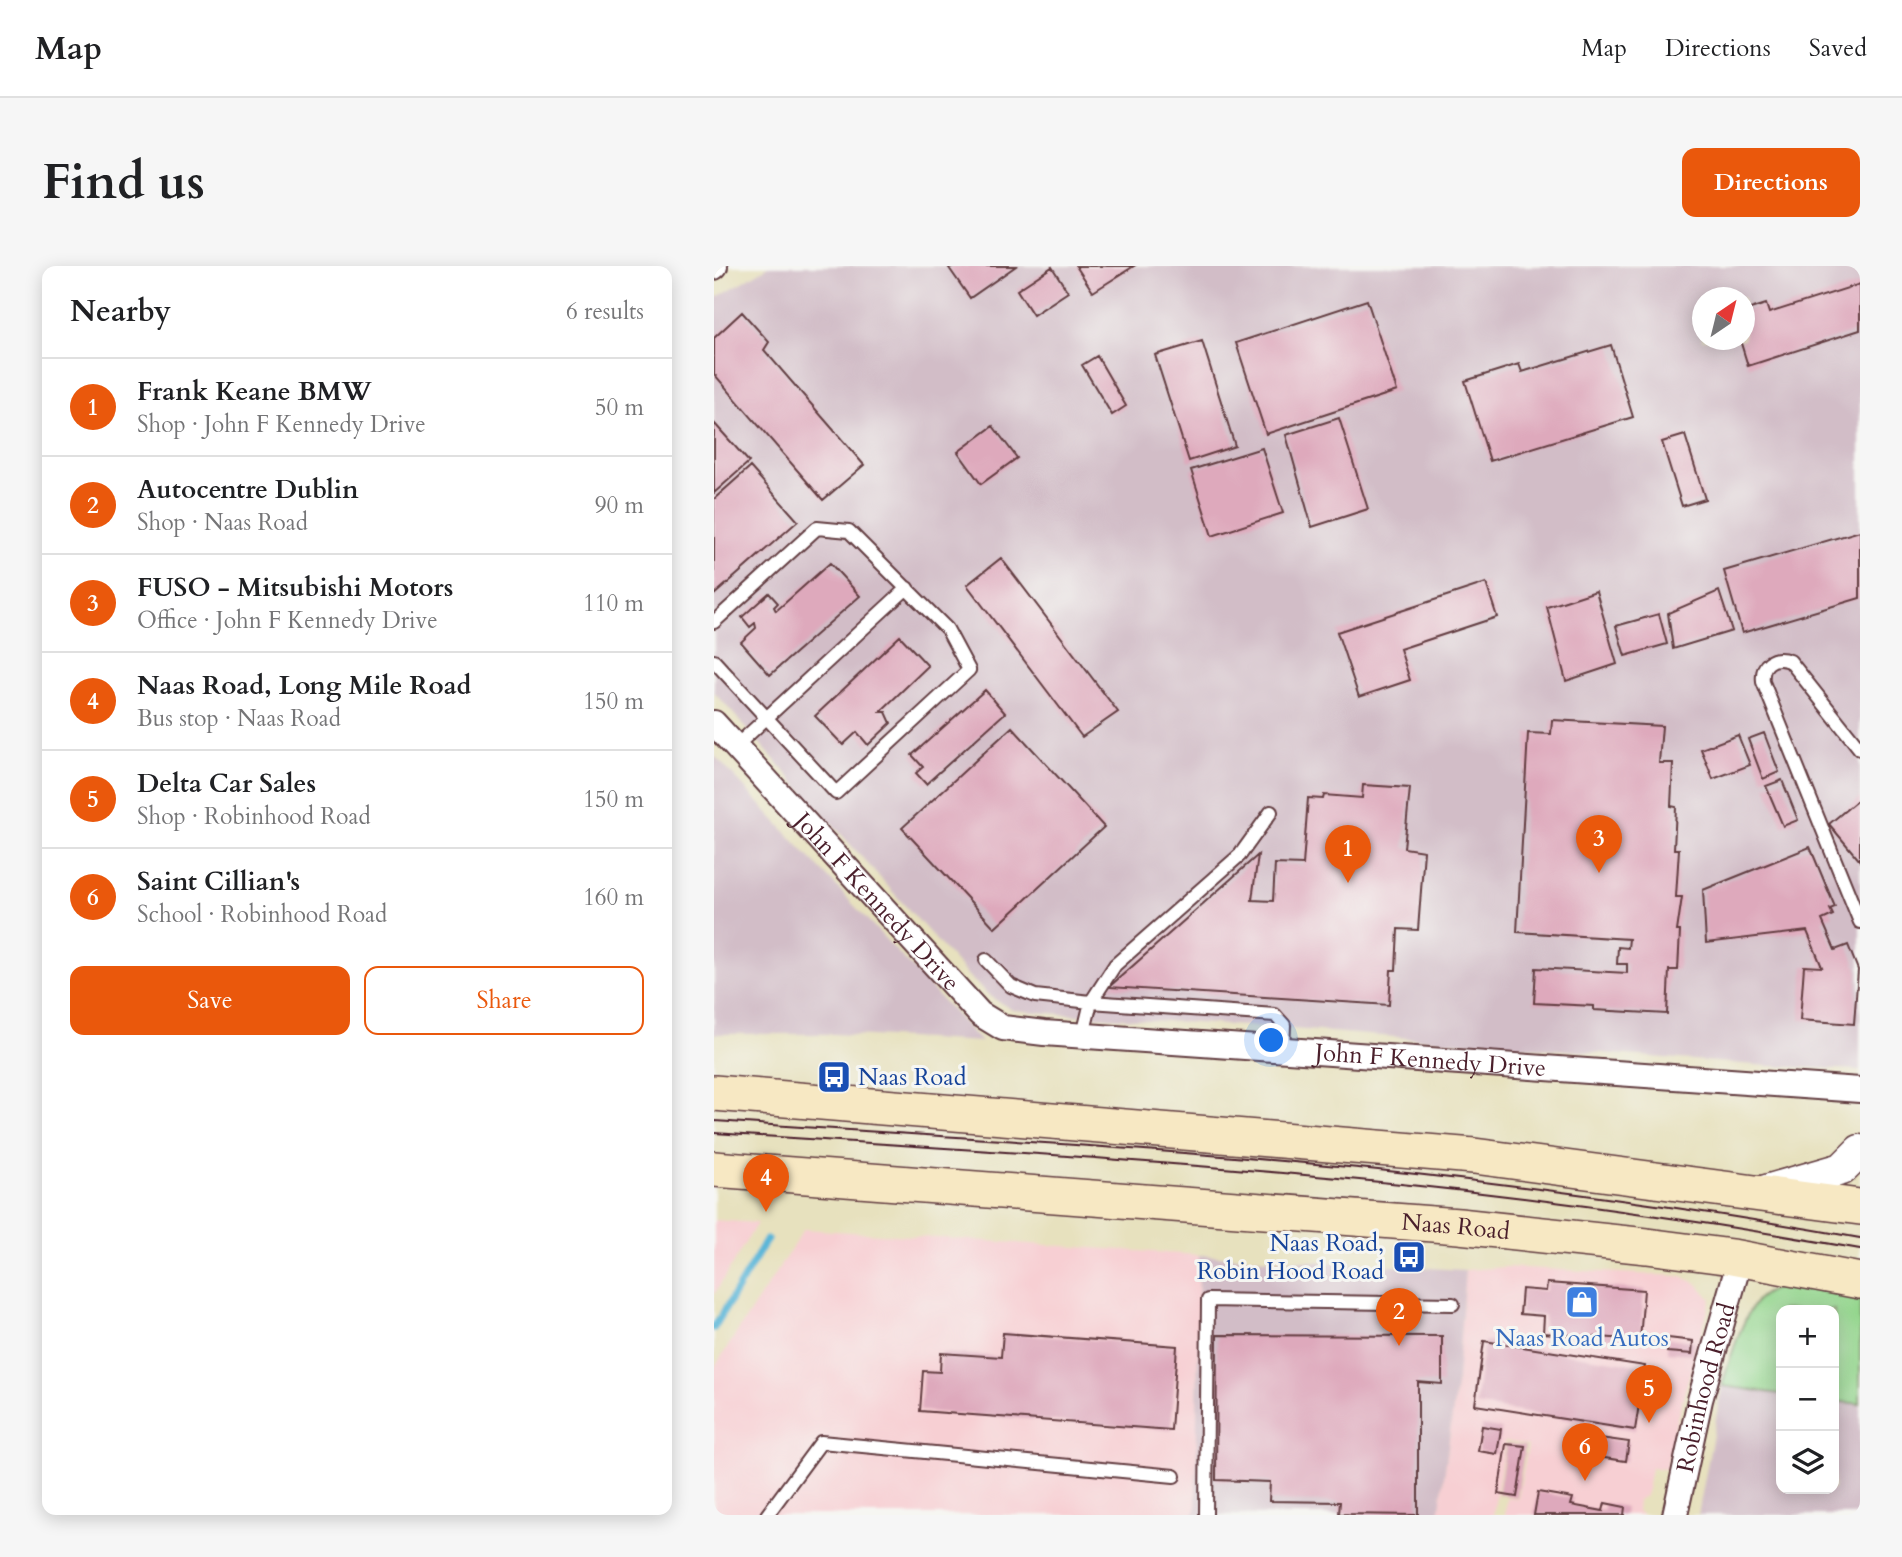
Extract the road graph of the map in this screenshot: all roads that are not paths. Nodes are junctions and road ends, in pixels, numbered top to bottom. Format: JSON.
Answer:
{"nodes":[{"id":1,"x":907,"y":588,"type":"junction"},
{"id":2,"x":714,"y":622,"type":"edge"},
{"id":3,"x":714,"y":661,"type":"edge"},
{"id":4,"x":766,"y":718,"type":"junction"},
{"id":5,"x":714,"y":723,"type":"edge"},
{"id":6,"x":735,"y":747,"type":"junction"},
{"id":7,"x":1860,"y":749,"type":"edge"},
{"id":8,"x":1271,"y":812,"type":"dead end"},
{"id":9,"x":1860,"y":922,"type":"edge"},
{"id":10,"x":986,"y":960,"type":"dead end"},
{"id":11,"x":1091,"y":1002,"type":"junction"},
{"id":12,"x":1083,"y":1035,"type":"junction"},
{"id":13,"x":1283,"y":1049,"type":"junction"},
{"id":14,"x":1860,"y":1090,"type":"edge"},
{"id":15,"x":714,"y":1093,"type":"edge"},
{"id":16,"x":1860,"y":1151,"type":"edge"},
{"id":17,"x":714,"y":1169,"type":"edge"},
{"id":18,"x":1758,"y":1193,"type":"junction"},
{"id":19,"x":1860,"y":1208,"type":"edge"},
{"id":20,"x":1740,"y":1259,"type":"junction"},
{"id":21,"x":1860,"y":1281,"type":"edge"},
{"id":22,"x":1453,"y":1304,"type":"dead end"},
{"id":23,"x":1174,"y":1476,"type":"dead end"},
{"id":24,"x":767,"y":1515,"type":"edge"},
{"id":25,"x":1206,"y":1515,"type":"edge"},
{"id":26,"x":1675,"y":1515,"type":"edge"}],
"edges":[{"from":1,"to":2,"type":"lane"},
{"from":1,"to":4,"type":"lane"},
{"from":1,"to":4,"type":"lane"},
{"from":3,"to":4,"type":"lane"},
{"from":4,"to":6,"type":"lane"},
{"from":5,"to":6,"type":"street","name":"John F Kennedy Drive"},
{"from":6,"to":12,"type":"street","name":"John F Kennedy Drive"},
{"from":7,"to":9,"type":"lane"},
{"from":8,"to":11,"type":"lane"},
{"from":10,"to":11,"type":"lane"},
{"from":11,"to":12,"type":"lane"},
{"from":11,"to":13,"type":"lane"},
{"from":12,"to":13,"type":"street","name":"John F Kennedy Drive"},
{"from":13,"to":14,"type":"street","name":"John F Kennedy Drive"},
{"from":15,"to":18,"type":"main road"},
{"from":16,"to":18,"type":"street"},
{"from":17,"to":20,"type":"main road","name":"Naas Road"},
{"from":18,"to":19,"type":"main road"},
{"from":20,"to":21,"type":"main road","name":"Naas Road"},
{"from":20,"to":26,"type":"street","name":"Robinhood Road"},
{"from":22,"to":25,"type":"lane"},
{"from":23,"to":24,"type":"lane"}]}
